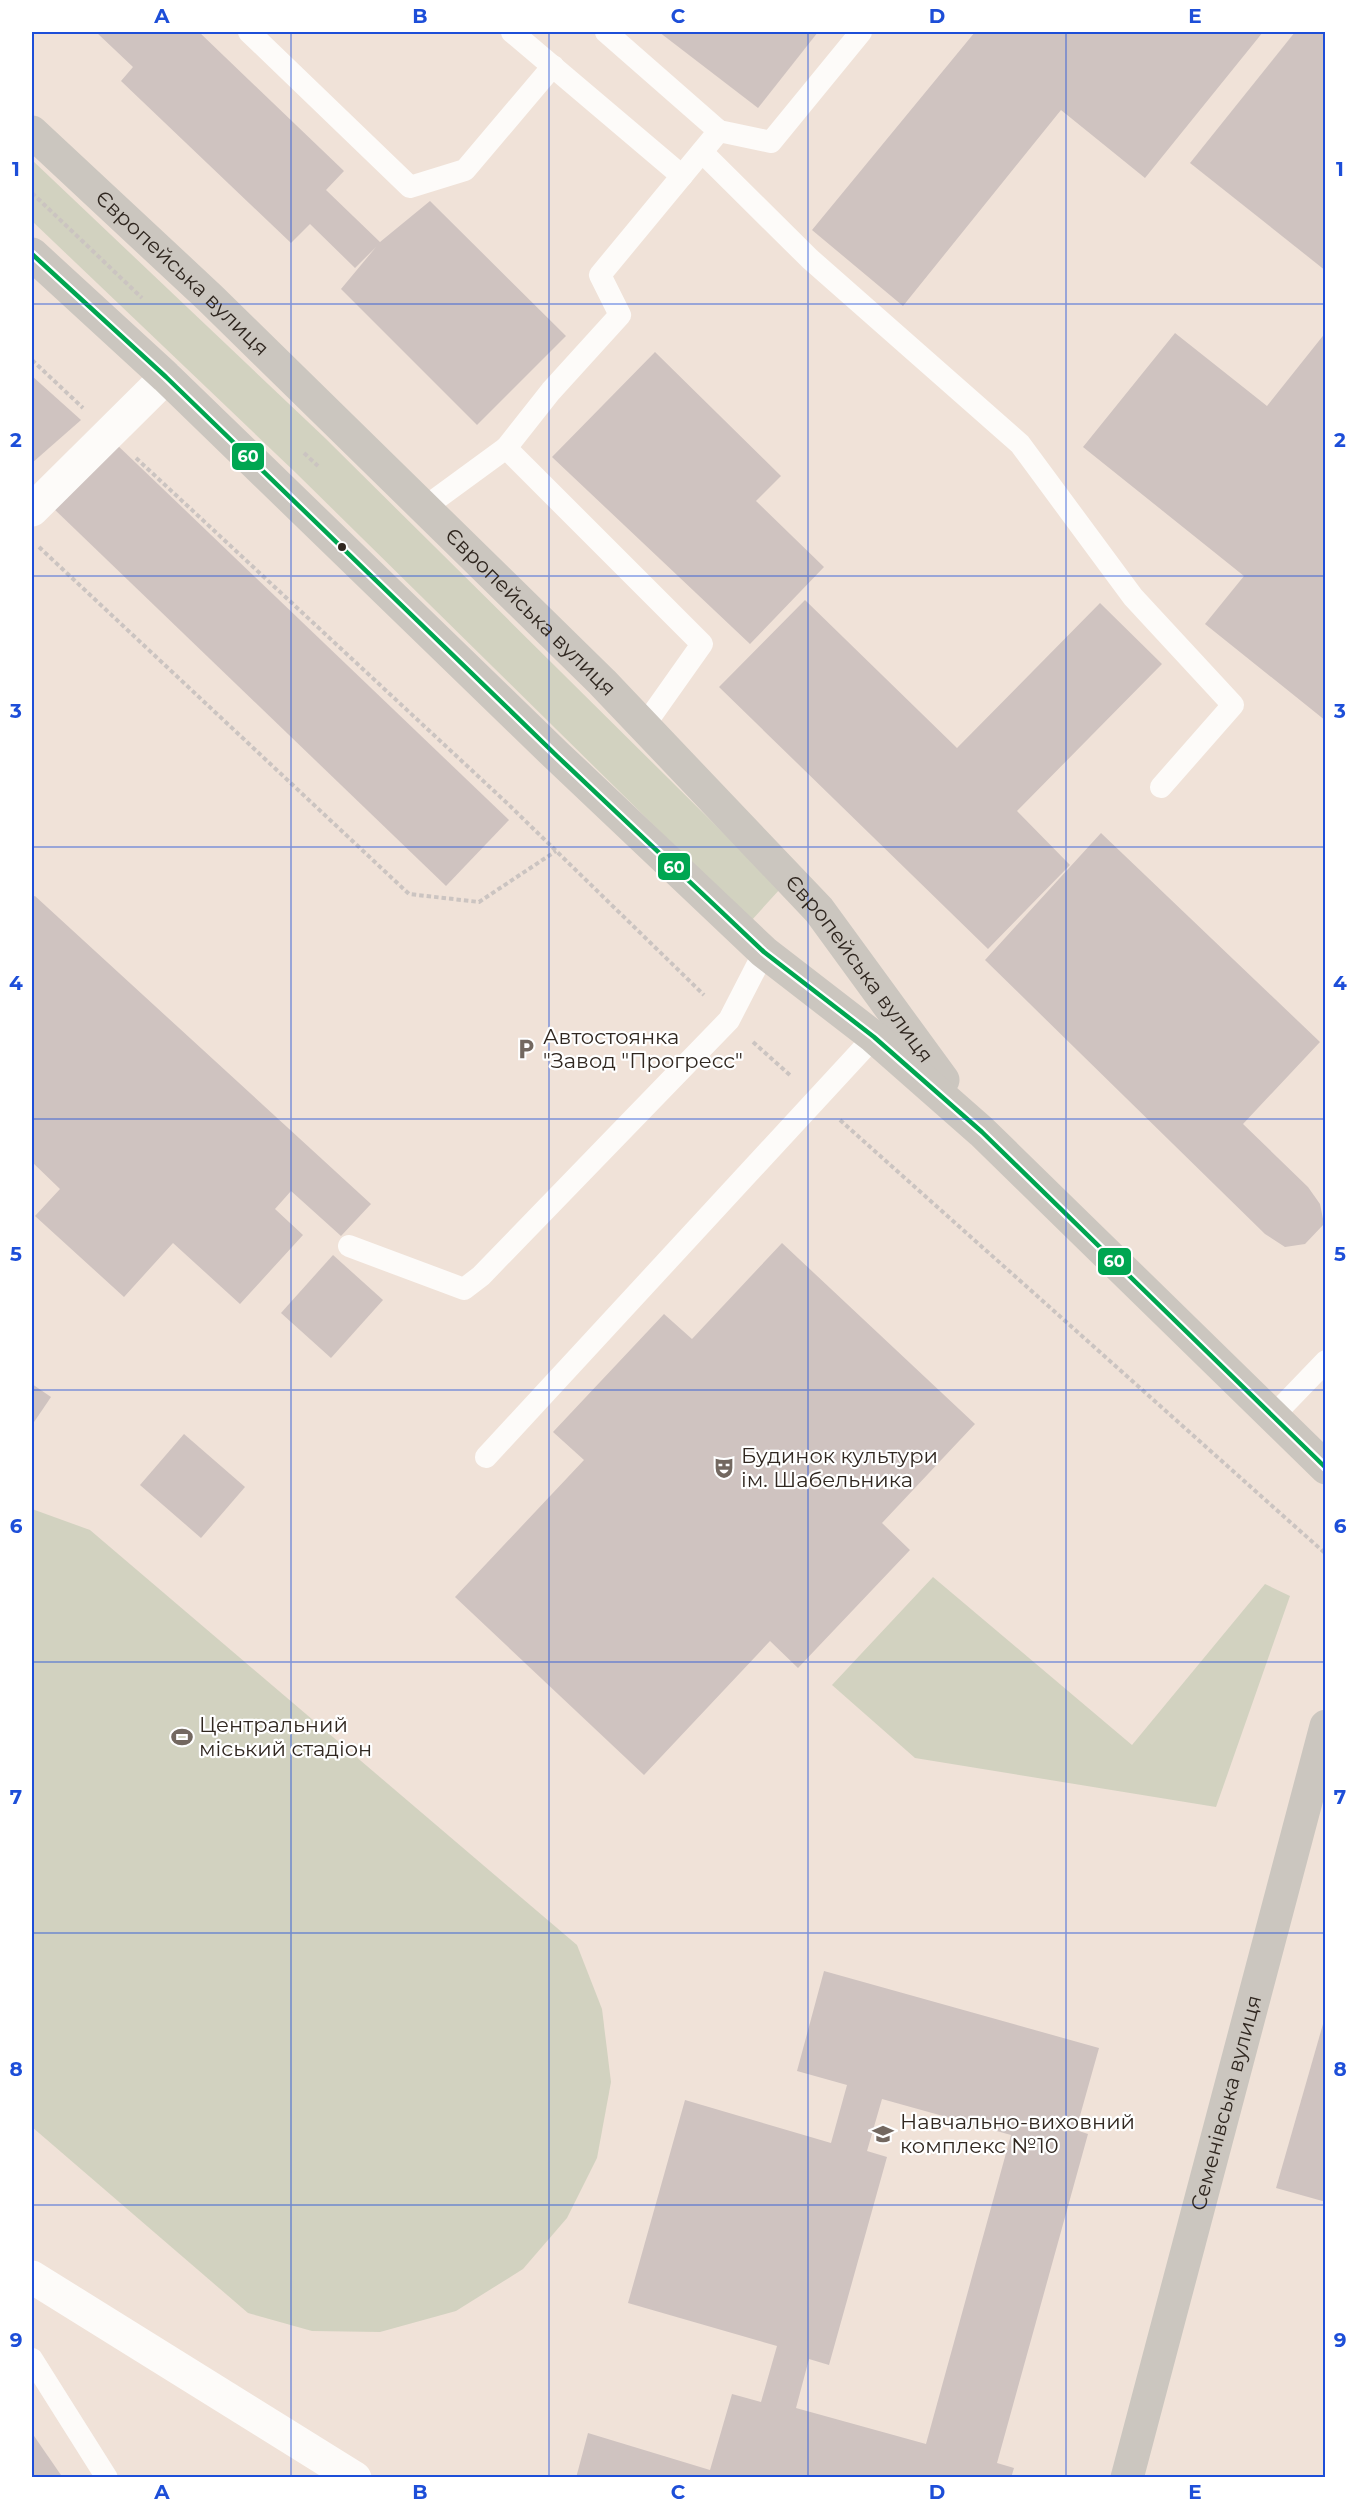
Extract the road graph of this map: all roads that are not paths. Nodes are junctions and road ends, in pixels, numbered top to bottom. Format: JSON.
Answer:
{"nodes":[{"id":1,"x":249,"y":32,"type":"edge"},
{"id":2,"x":512,"y":32,"type":"edge"},
{"id":3,"x":606,"y":32,"type":"edge"},
{"id":4,"x":861,"y":32,"type":"edge"},
{"id":5,"x":553,"y":66,"type":"junction"},
{"id":6,"x":720,"y":131,"type":"junction"},
{"id":7,"x":32,"y":132,"type":"edge"},
{"id":8,"x":702,"y":152,"type":"junction"},
{"id":9,"x":682,"y":177,"type":"junction"},
{"id":10,"x":32,"y":254,"type":"edge"},
{"id":11,"x":166,"y":377,"type":"junction"},
{"id":12,"x":506,"y":448,"type":"junction"},
{"id":13,"x":424,"y":508,"type":"junction"},
{"id":14,"x":32,"y":510,"type":"edge"},
{"id":15,"x":644,"y":726,"type":"junction"},
{"id":16,"x":1161,"y":787,"type":"dead end"},
{"id":17,"x":764,"y":952,"type":"junction"},
{"id":18,"x":874,"y":1036,"type":"junction"},
{"id":19,"x":982,"y":1132,"type":"junction"},
{"id":20,"x":349,"y":1246,"type":"dead end"},
{"id":21,"x":1326,"y":1361,"type":"edge"},
{"id":22,"x":1273,"y":1416,"type":"junction"},
{"id":23,"x":486,"y":1457,"type":"dead end"},
{"id":24,"x":1326,"y":1468,"type":"edge"},
{"id":25,"x":1326,"y":1726,"type":"edge"},
{"id":26,"x":32,"y":2277,"type":"edge"},
{"id":27,"x":32,"y":2359,"type":"edge"},
{"id":28,"x":107,"y":2478,"type":"edge"},
{"id":29,"x":355,"y":2478,"type":"edge"},
{"id":30,"x":1127,"y":2478,"type":"edge"}],
"edges":[{"from":1,"to":5,"type":"lane"},
{"from":2,"to":5,"type":"lane"},
{"from":3,"to":6,"type":"lane"},
{"from":4,"to":6,"type":"lane"},
{"from":5,"to":9,"type":"lane"},
{"from":6,"to":8,"type":"lane"},
{"from":7,"to":13,"type":"street","name":"Європейська вулиця"},
{"from":8,"to":9,"type":"lane"},
{"from":8,"to":16,"type":"lane"},
{"from":9,"to":12,"type":"lane"},
{"from":10,"to":11,"type":"street","name":"Європейська вулиця"},
{"from":11,"to":14,"type":"street"},
{"from":11,"to":17,"type":"street","name":"Європейська вулиця"},
{"from":12,"to":13,"type":"lane"},
{"from":12,"to":15,"type":"lane"},
{"from":13,"to":15,"type":"street","name":"Європейська вулиця"},
{"from":15,"to":19,"type":"street","name":"Європейська вулиця"},
{"from":17,"to":18,"type":"street","name":"Європейська вулиця"},
{"from":17,"to":20,"type":"lane"},
{"from":18,"to":19,"type":"street","name":"Європейська вулиця"},
{"from":18,"to":23,"type":"lane"},
{"from":19,"to":22,"type":"street","name":"Європейська вулиця"},
{"from":21,"to":22,"type":"lane"},
{"from":22,"to":24,"type":"street","name":"Європейська вулиця"},
{"from":25,"to":30,"type":"street","name":"Семенівська вулиця"},
{"from":26,"to":29,"type":"street"},
{"from":27,"to":28,"type":"lane"}]}
